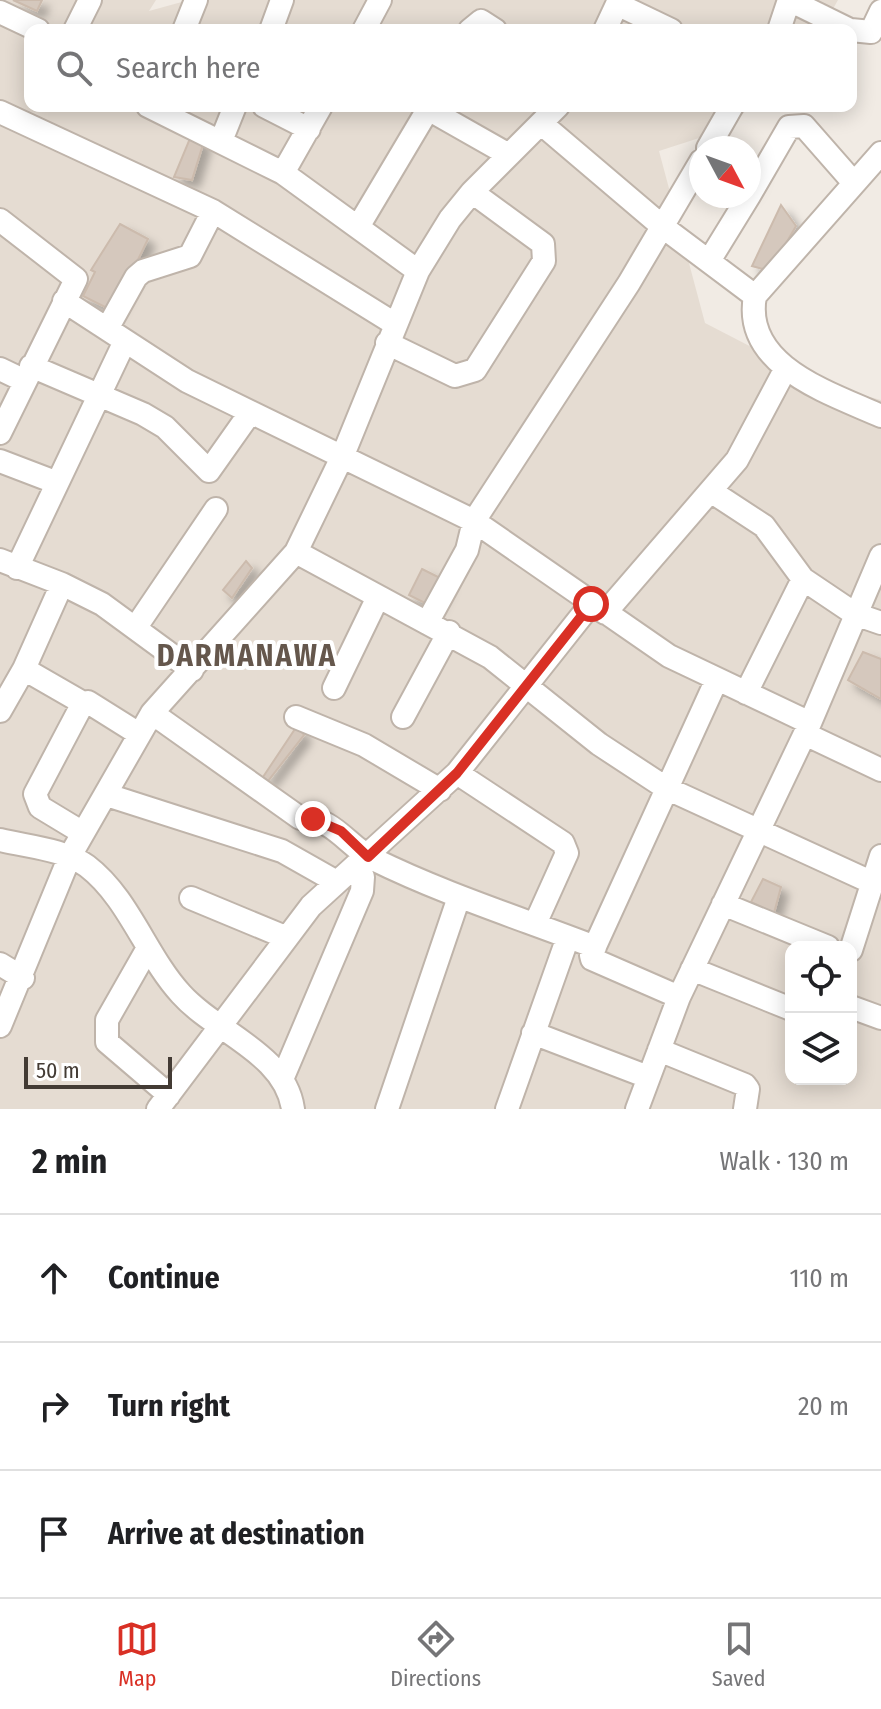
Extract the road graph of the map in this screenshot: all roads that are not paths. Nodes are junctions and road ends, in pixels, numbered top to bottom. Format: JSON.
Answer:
{"nodes":[{"id":1,"x":90,"y":0,"type":"edge"},
{"id":2,"x":196,"y":0,"type":"edge"},
{"id":3,"x":282,"y":0,"type":"edge"},
{"id":4,"x":380,"y":0,"type":"edge"},
{"id":5,"x":618,"y":2,"type":"edge"},
{"id":6,"x":881,"y":11,"type":"edge"},
{"id":7,"x":0,"y":12,"type":"edge"},
{"id":8,"x":25,"y":24,"type":"edge"},
{"id":9,"x":78,"y":24,"type":"edge"},
{"id":10,"x":186,"y":24,"type":"edge"},
{"id":11,"x":273,"y":24,"type":"edge"},
{"id":12,"x":367,"y":24,"type":"edge"},
{"id":13,"x":608,"y":24,"type":"edge"},
{"id":14,"x":660,"y":24,"type":"edge"},
{"id":15,"x":781,"y":24,"type":"edge"},
{"id":16,"x":838,"y":24,"type":"edge"},
{"id":17,"x":857,"y":31,"type":"edge"},
{"id":18,"x":0,"y":112,"type":"edge"},
{"id":19,"x":161,"y":112,"type":"edge"},
{"id":20,"x":233,"y":112,"type":"edge"},
{"id":21,"x":276,"y":112,"type":"edge"},
{"id":22,"x":318,"y":112,"type":"edge"},
{"id":23,"x":427,"y":112,"type":"edge"},
{"id":24,"x":436,"y":112,"type":"edge"},
{"id":25,"x":553,"y":112,"type":"edge"},
{"id":26,"x":729,"y":112,"type":"edge"},
{"id":27,"x":543,"y":125,"type":"junction"},
{"id":28,"x":309,"y":129,"type":"junction"},
{"id":29,"x":715,"y":136,"type":"edge"},
{"id":30,"x":221,"y":141,"type":"junction"},
{"id":31,"x":881,"y":153,"type":"edge"},
{"id":32,"x":509,"y":155,"type":"junction"},
{"id":33,"x":283,"y":173,"type":"junction"},
{"id":34,"x":761,"y":175,"type":"edge"},
{"id":35,"x":689,"y":182,"type":"edge"},
{"id":36,"x":854,"y":183,"type":"junction"},
{"id":37,"x":472,"y":192,"type":"junction"},
{"id":38,"x":742,"y":208,"type":"edge"},
{"id":39,"x":213,"y":211,"type":"junction"},
{"id":40,"x":0,"y":220,"type":"edge"},
{"id":41,"x":358,"y":227,"type":"junction"},
{"id":42,"x":663,"y":227,"type":"junction"},
{"id":43,"x":709,"y":261,"type":"junction"},
{"id":44,"x":418,"y":271,"type":"junction"},
{"id":45,"x":755,"y":296,"type":"junction"},
{"id":46,"x":64,"y":301,"type":"junction"},
{"id":47,"x":391,"y":333,"type":"junction"},
{"id":48,"x":116,"y":335,"type":"junction"},
{"id":49,"x":786,"y":368,"type":"junction"},
{"id":50,"x":0,"y":369,"type":"edge"},
{"id":51,"x":28,"y":374,"type":"junction"},
{"id":52,"x":99,"y":394,"type":"junction"},
{"id":53,"x":250,"y":413,"type":"junction"},
{"id":54,"x":881,"y":416,"type":"edge"},
{"id":55,"x":0,"y":433,"type":"edge"},
{"id":56,"x":343,"y":455,"type":"junction"},
{"id":57,"x":0,"y":461,"type":"edge"},
{"id":58,"x":55,"y":482,"type":"junction"},
{"id":59,"x":712,"y":492,"type":"junction"},
{"id":60,"x":216,"y":509,"type":"dead end"},
{"id":61,"x":474,"y":521,"type":"junction"},
{"id":62,"x":296,"y":552,"type":"junction"},
{"id":63,"x":881,"y":556,"type":"edge"},
{"id":64,"x":5,"y":566,"type":"edge"},
{"id":65,"x":803,"y":579,"type":"junction"},
{"id":66,"x":62,"y":584,"type":"junction"},
{"id":67,"x":378,"y":597,"type":"junction"},
{"id":68,"x":598,"y":609,"type":"junction"},
{"id":69,"x":855,"y":614,"type":"junction"},
{"id":70,"x":427,"y":623,"type":"junction"},
{"id":71,"x":881,"y":623,"type":"edge"},
{"id":72,"x":136,"y":627,"type":"junction"},
{"id":73,"x":449,"y":632,"type":"junction"},
{"id":74,"x":24,"y":669,"type":"junction"},
{"id":75,"x":192,"y":670,"type":"junction"},
{"id":76,"x":717,"y":679,"type":"junction"},
{"id":77,"x":526,"y":687,"type":"junction"},
{"id":78,"x":334,"y":688,"type":"dead end"},
{"id":79,"x":746,"y":693,"type":"junction"},
{"id":80,"x":83,"y":703,"type":"junction"},
{"id":81,"x":0,"y":711,"type":"edge"},
{"id":82,"x":152,"y":713,"type":"junction"},
{"id":83,"x":296,"y":717,"type":"dead end"},
{"id":84,"x":403,"y":717,"type":"dead end"},
{"id":85,"x":808,"y":729,"type":"junction"},
{"id":86,"x":139,"y":734,"type":"junction"},
{"id":87,"x":881,"y":770,"type":"edge"},
{"id":88,"x":457,"y":773,"type":"junction"},
{"id":89,"x":666,"y":788,"type":"junction"},
{"id":90,"x":440,"y":790,"type":"junction"},
{"id":91,"x":107,"y":795,"type":"junction"},
{"id":92,"x":758,"y":829,"type":"junction"},
{"id":93,"x":83,"y":833,"type":"junction"},
{"id":94,"x":0,"y":840,"type":"edge"},
{"id":95,"x":70,"y":856,"type":"junction"},
{"id":96,"x":881,"y":856,"type":"edge"},
{"id":97,"x":363,"y":861,"type":"junction"},
{"id":98,"x":335,"y":881,"type":"junction"},
{"id":99,"x":873,"y":883,"type":"junction"},
{"id":100,"x":459,"y":897,"type":"junction"},
{"id":101,"x":191,"y":898,"type":"dead end"},
{"id":102,"x":723,"y":904,"type":"junction"},
{"id":103,"x":535,"y":924,"type":"junction"},
{"id":104,"x":285,"y":937,"type":"junction"},
{"id":105,"x":568,"y":937,"type":"junction"},
{"id":106,"x":813,"y":941,"type":"edge"},
{"id":107,"x":854,"y":941,"type":"edge"},
{"id":108,"x":595,"y":947,"type":"junction"},
{"id":109,"x":148,"y":948,"type":"junction"},
{"id":110,"x":0,"y":964,"type":"edge"},
{"id":111,"x":692,"y":969,"type":"junction"},
{"id":112,"x":23,"y":978,"type":"junction"},
{"id":113,"x":679,"y":997,"type":"junction"},
{"id":114,"x":785,"y":1007,"type":"edge"},
{"id":115,"x":857,"y":1009,"type":"edge"},
{"id":116,"x":881,"y":1018,"type":"edge"},
{"id":117,"x":220,"y":1025,"type":"junction"},
{"id":118,"x":0,"y":1026,"type":"edge"},
{"id":119,"x":533,"y":1033,"type":"junction"},
{"id":120,"x":659,"y":1050,"type":"junction"},
{"id":121,"x":283,"y":1077,"type":"junction"},
{"id":122,"x":648,"y":1077,"type":"junction"},
{"id":123,"x":163,"y":1102,"type":"edge"},
{"id":124,"x":293,"y":1109,"type":"edge"},
{"id":125,"x":387,"y":1109,"type":"edge"},
{"id":126,"x":507,"y":1109,"type":"edge"},
{"id":127,"x":637,"y":1109,"type":"edge"},
{"id":128,"x":745,"y":1109,"type":"edge"}],
"edges":[{"from":1,"to":9,"type":"street"},
{"from":2,"to":10,"type":"street"},
{"from":3,"to":11,"type":"street"},
{"from":4,"to":12,"type":"street"},
{"from":5,"to":13,"type":"street"},
{"from":5,"to":14,"type":"street"},
{"from":6,"to":17,"type":"street"},
{"from":7,"to":8,"type":"street"},
{"from":15,"to":16,"type":"street"},
{"from":18,"to":39,"type":"street"},
{"from":19,"to":30,"type":"street"},
{"from":20,"to":30,"type":"street"},
{"from":21,"to":28,"type":"street"},
{"from":22,"to":28,"type":"street"},
{"from":23,"to":41,"type":"street"},
{"from":24,"to":32,"type":"street"},
{"from":25,"to":27,"type":"street"},
{"from":26,"to":29,"type":"street"},
{"from":27,"to":32,"type":"street"},
{"from":27,"to":42,"type":"street"},
{"from":28,"to":33,"type":"street"},
{"from":30,"to":33,"type":"street"},
{"from":31,"to":36,"type":"street"},
{"from":32,"to":37,"type":"street"},
{"from":33,"to":41,"type":"street"},
{"from":34,"to":36,"type":"street"},
{"from":35,"to":42,"type":"street"},
{"from":36,"to":45,"type":"street"},
{"from":37,"to":44,"type":"street"},
{"from":37,"to":47,"type":"street"},
{"from":38,"to":43,"type":"street"},
{"from":39,"to":47,"type":"street"},
{"from":39,"to":48,"type":"street"},
{"from":40,"to":46,"type":"street"},
{"from":41,"to":44,"type":"street"},
{"from":42,"to":43,"type":"street"},
{"from":42,"to":61,"type":"street"},
{"from":43,"to":45,"type":"street"},
{"from":44,"to":47,"type":"street"},
{"from":45,"to":49,"type":"street"},
{"from":46,"to":48,"type":"street"},
{"from":46,"to":51,"type":"street"},
{"from":47,"to":56,"type":"street"},
{"from":48,"to":52,"type":"street"},
{"from":48,"to":53,"type":"street"},
{"from":49,"to":54,"type":"street"},
{"from":49,"to":59,"type":"street"},
{"from":50,"to":51,"type":"street"},
{"from":51,"to":52,"type":"street"},
{"from":51,"to":55,"type":"street"},
{"from":52,"to":53,"type":"street"},
{"from":52,"to":58,"type":"street"},
{"from":53,"to":56,"type":"street"},
{"from":56,"to":61,"type":"street"},
{"from":56,"to":62,"type":"street"},
{"from":57,"to":58,"type":"street"},
{"from":58,"to":64,"type":"street"},
{"from":59,"to":65,"type":"street"},
{"from":59,"to":68,"type":"street"},
{"from":60,"to":72,"type":"street"},
{"from":61,"to":68,"type":"street"},
{"from":61,"to":70,"type":"street"},
{"from":62,"to":67,"type":"street"},
{"from":62,"to":75,"type":"street"},
{"from":63,"to":69,"type":"street"},
{"from":64,"to":66,"type":"street"},
{"from":65,"to":69,"type":"street"},
{"from":65,"to":79,"type":"street"},
{"from":66,"to":72,"type":"street"},
{"from":66,"to":74,"type":"street"},
{"from":67,"to":70,"type":"street"},
{"from":67,"to":78,"type":"street"},
{"from":68,"to":76,"type":"street"},
{"from":68,"to":77,"type":"street"},
{"from":69,"to":71,"type":"street"},
{"from":69,"to":85,"type":"street"},
{"from":70,"to":73,"type":"street"},
{"from":72,"to":75,"type":"street"},
{"from":73,"to":77,"type":"street"},
{"from":73,"to":84,"type":"street"},
{"from":74,"to":80,"type":"street"},
{"from":74,"to":81,"type":"street"},
{"from":75,"to":82,"type":"street"},
{"from":76,"to":79,"type":"street"},
{"from":76,"to":89,"type":"street"},
{"from":77,"to":88,"type":"street"},
{"from":77,"to":89,"type":"street"},
{"from":79,"to":85,"type":"street"},
{"from":80,"to":86,"type":"street"},
{"from":80,"to":93,"type":"street"},
{"from":82,"to":86,"type":"street"},
{"from":82,"to":97,"type":"street"},
{"from":83,"to":90,"type":"street"},
{"from":85,"to":87,"type":"street"},
{"from":85,"to":92,"type":"street"},
{"from":86,"to":91,"type":"street"},
{"from":88,"to":90,"type":"street"},
{"from":88,"to":103,"type":"street"},
{"from":89,"to":92,"type":"street"},
{"from":89,"to":108,"type":"street"},
{"from":90,"to":97,"type":"street"},
{"from":91,"to":93,"type":"street"},
{"from":91,"to":98,"type":"street"},
{"from":92,"to":99,"type":"street"},
{"from":92,"to":102,"type":"street"},
{"from":93,"to":95,"type":"street"},
{"from":94,"to":95,"type":"street"},
{"from":95,"to":109,"type":"street"},
{"from":95,"to":112,"type":"street"},
{"from":96,"to":99,"type":"street"},
{"from":97,"to":98,"type":"street"},
{"from":97,"to":100,"type":"street"},
{"from":97,"to":121,"type":"street"},
{"from":98,"to":104,"type":"street"},
{"from":99,"to":107,"type":"street"},
{"from":100,"to":103,"type":"street"},
{"from":100,"to":125,"type":"street"},
{"from":101,"to":104,"type":"street"},
{"from":102,"to":106,"type":"street"},
{"from":102,"to":111,"type":"street"},
{"from":103,"to":105,"type":"street"},
{"from":104,"to":117,"type":"street"},
{"from":105,"to":108,"type":"street"},
{"from":105,"to":119,"type":"street"},
{"from":108,"to":113,"type":"street"},
{"from":109,"to":117,"type":"street"},
{"from":109,"to":123,"type":"street"},
{"from":110,"to":112,"type":"street"},
{"from":111,"to":113,"type":"street"},
{"from":111,"to":114,"type":"street"},
{"from":112,"to":118,"type":"street"},
{"from":113,"to":120,"type":"street"},
{"from":115,"to":116,"type":"street"},
{"from":117,"to":121,"type":"street"},
{"from":117,"to":123,"type":"street"},
{"from":119,"to":122,"type":"street"},
{"from":119,"to":126,"type":"street"},
{"from":120,"to":122,"type":"street"},
{"from":120,"to":128,"type":"street"},
{"from":121,"to":124,"type":"street"},
{"from":122,"to":127,"type":"street"}]}
